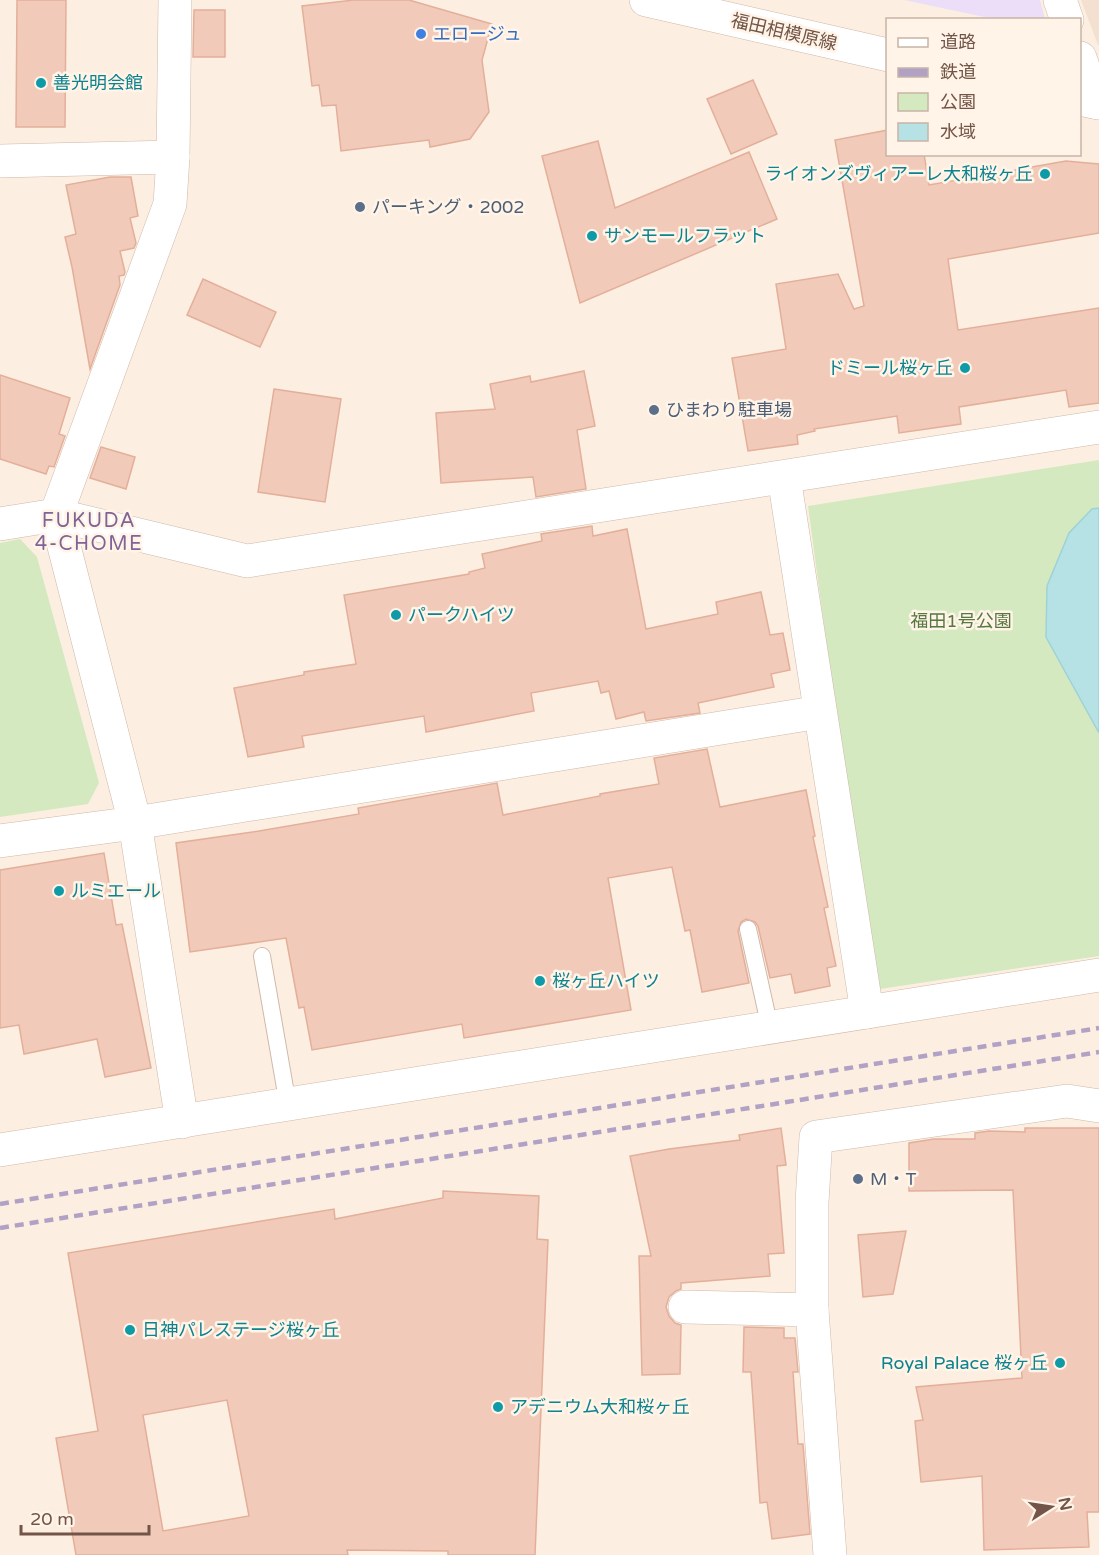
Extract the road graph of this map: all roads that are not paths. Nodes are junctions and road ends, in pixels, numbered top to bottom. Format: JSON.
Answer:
{"nodes":[{"id":1,"x":176,"y":0,"type":"edge"},
{"id":2,"x":646,"y":0,"type":"edge"},
{"id":3,"x":1060,"y":0,"type":"edge"},
{"id":4,"x":1066,"y":18,"type":"edge"},
{"id":5,"x":886,"y":55,"type":"edge"},
{"id":6,"x":1081,"y":62,"type":"edge"},
{"id":7,"x":1091,"y":101,"type":"edge"},
{"id":8,"x":172,"y":157,"type":"junction"},
{"id":9,"x":0,"y":161,"type":"edge"},
{"id":10,"x":1099,"y":427,"type":"edge"},
{"id":11,"x":784,"y":477,"type":"junction"},
{"id":12,"x":56,"y":515,"type":"junction"},
{"id":13,"x":0,"y":524,"type":"edge"},
{"id":14,"x":820,"y":712,"type":"junction"},
{"id":15,"x":135,"y":823,"type":"junction"},
{"id":16,"x":0,"y":842,"type":"edge"},
{"id":17,"x":748,"y":929,"type":"dead end"},
{"id":18,"x":262,"y":956,"type":"dead end"},
{"id":19,"x":1099,"y":975,"type":"edge"},
{"id":20,"x":867,"y":1012,"type":"junction"},
{"id":21,"x":770,"y":1028,"type":"junction"},
{"id":22,"x":288,"y":1105,"type":"junction"},
{"id":23,"x":1099,"y":1106,"type":"edge"},
{"id":24,"x":182,"y":1122,"type":"junction"},
{"id":25,"x":0,"y":1150,"type":"edge"},
{"id":26,"x":685,"y":1307,"type":"dead end"},
{"id":27,"x":812,"y":1310,"type":"junction"},
{"id":28,"x":830,"y":1555,"type":"edge"}],
"edges":[{"from":1,"to":8,"type":"street"},
{"from":2,"to":5,"type":"street","name":"福田相模原線"},
{"from":3,"to":4,"type":"street"},
{"from":6,"to":7,"type":"street"},
{"from":8,"to":9,"type":"street"},
{"from":8,"to":12,"type":"street"},
{"from":10,"to":11,"type":"street"},
{"from":11,"to":12,"type":"street"},
{"from":11,"to":14,"type":"street"},
{"from":12,"to":13,"type":"street"},
{"from":12,"to":15,"type":"street"},
{"from":14,"to":15,"type":"street"},
{"from":14,"to":20,"type":"street"},
{"from":15,"to":16,"type":"street"},
{"from":15,"to":24,"type":"street"},
{"from":17,"to":21,"type":"lane"},
{"from":18,"to":22,"type":"lane"},
{"from":19,"to":20,"type":"street"},
{"from":20,"to":21,"type":"street"},
{"from":21,"to":22,"type":"street"},
{"from":22,"to":24,"type":"street"},
{"from":23,"to":27,"type":"street"},
{"from":24,"to":25,"type":"street"},
{"from":26,"to":27,"type":"street"},
{"from":27,"to":28,"type":"street"}]}
